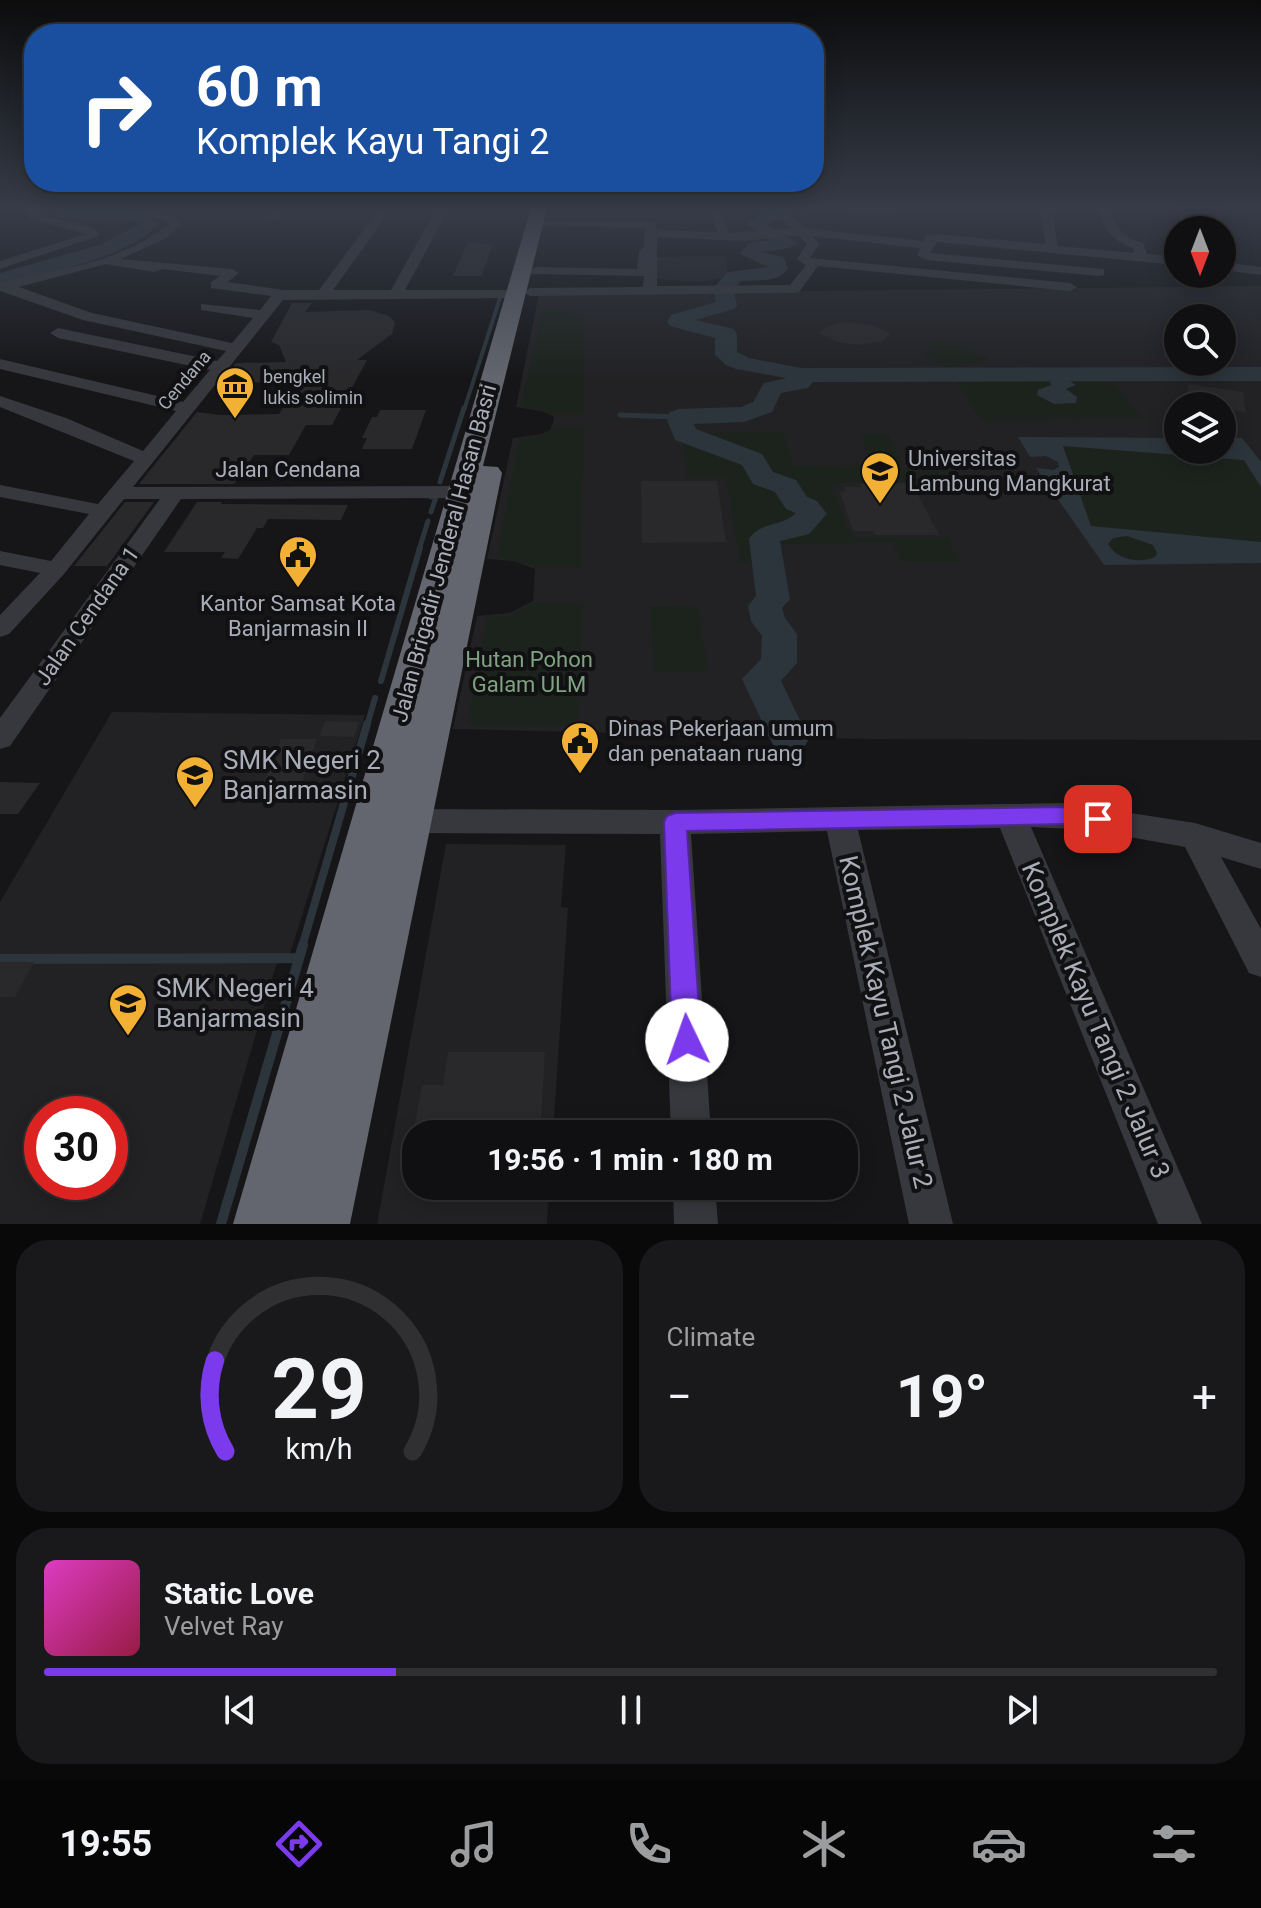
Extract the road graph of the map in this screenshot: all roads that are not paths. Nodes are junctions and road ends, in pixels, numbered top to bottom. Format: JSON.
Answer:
{"nodes":[{"id":1,"x":84,"y":265,"type":"edge"},
{"id":2,"x":136,"y":265,"type":"edge"},
{"id":3,"x":161,"y":265,"type":"edge"},
{"id":4,"x":162,"y":265,"type":"edge"},
{"id":5,"x":344,"y":265,"type":"edge"},
{"id":6,"x":411,"y":265,"type":"edge"},
{"id":7,"x":485,"y":265,"type":"edge"},
{"id":8,"x":531,"y":265,"type":"edge"},
{"id":9,"x":532,"y":265,"type":"edge"},
{"id":10,"x":581,"y":265,"type":"edge"},
{"id":11,"x":612,"y":265,"type":"edge"},
{"id":12,"x":643,"y":265,"type":"edge"},
{"id":13,"x":650,"y":265,"type":"edge"},
{"id":14,"x":813,"y":265,"type":"edge"},
{"id":15,"x":847,"y":265,"type":"edge"},
{"id":16,"x":993,"y":265,"type":"edge"},
{"id":17,"x":1025,"y":265,"type":"edge"},
{"id":18,"x":1236,"y":268,"type":"edge"},
{"id":19,"x":1030,"y":269,"type":"dead end"},
{"id":20,"x":1261,"y":271,"type":"edge"},
{"id":21,"x":1099,"y":272,"type":"dead end"},
{"id":22,"x":806,"y":276,"type":"junction"},
{"id":23,"x":822,"y":278,"type":"dead end"},
{"id":24,"x":2,"y":286,"type":"edge"},
{"id":25,"x":1070,"y":287,"type":"dead end"},
{"id":26,"x":650,"y":291,"type":"junction"},
{"id":27,"x":284,"y":294,"type":"junction"},
{"id":28,"x":323,"y":294,"type":"junction"},
{"id":29,"x":395,"y":295,"type":"junction"},
{"id":30,"x":206,"y":307,"type":"dead end"},
{"id":31,"x":262,"y":315,"type":"junction"},
{"id":32,"x":58,"y":333,"type":"dead end"},
{"id":33,"x":235,"y":348,"type":"junction"},
{"id":34,"x":0,"y":364,"type":"edge"},
{"id":35,"x":221,"y":367,"type":"junction"},
{"id":36,"x":0,"y":401,"type":"edge"},
{"id":37,"x":187,"y":408,"type":"junction"},
{"id":38,"x":144,"y":458,"type":"junction"},
{"id":39,"x":0,"y":491,"type":"edge"},
{"id":40,"x":461,"y":492,"type":"junction"},
{"id":41,"x":175,"y":493,"type":"junction"},
{"id":42,"x":110,"y":502,"type":"junction"},
{"id":43,"x":0,"y":558,"type":"edge"},
{"id":44,"x":56,"y":569,"type":"junction"},
{"id":45,"x":0,"y":629,"type":"edge"},
{"id":46,"x":0,"y":739,"type":"edge"},
{"id":47,"x":1011,"y":816,"type":"junction"},
{"id":48,"x":840,"y":820,"type":"junction"},
{"id":49,"x":410,"y":821,"type":"junction"},
{"id":50,"x":675,"y":822,"type":"junction"},
{"id":51,"x":1195,"y":835,"type":"junction"},
{"id":52,"x":1261,"y":856,"type":"edge"},
{"id":53,"x":1261,"y":962,"type":"edge"},
{"id":54,"x":690,"y":1120,"type":"edge"},
{"id":55,"x":695,"y":1200,"type":"edge"},
{"id":56,"x":264,"y":1224,"type":"edge"},
{"id":57,"x":319,"y":1224,"type":"edge"},
{"id":58,"x":696,"y":1224,"type":"edge"},
{"id":59,"x":931,"y":1224,"type":"edge"},
{"id":60,"x":1180,"y":1224,"type":"edge"}],
"edges":[{"from":1,"to":24,"type":"street"},
{"from":2,"to":3,"type":"street"},
{"from":4,"to":27,"type":"street"},
{"from":5,"to":28,"type":"street"},
{"from":6,"to":29,"type":"street"},
{"from":7,"to":29,"type":"street"},
{"from":8,"to":40,"type":"highway","name":"Jalan Brigadir Jenderal Hasan Basri"},
{"from":9,"to":49,"type":"highway","name":"Jalan Brigadir Jenderal Hasan Basri"},
{"from":10,"to":26,"type":"street"},
{"from":11,"to":12,"type":"street"},
{"from":13,"to":26,"type":"street"},
{"from":14,"to":22,"type":"street"},
{"from":15,"to":25,"type":"street"},
{"from":16,"to":19,"type":"street"},
{"from":17,"to":21,"type":"street"},
{"from":18,"to":20,"type":"street"},
{"from":22,"to":23,"type":"street"},
{"from":22,"to":26,"type":"street"},
{"from":24,"to":33,"type":"street"},
{"from":27,"to":28,"type":"street"},
{"from":27,"to":31,"type":"street","name":"Cendana"},
{"from":28,"to":29,"type":"street"},
{"from":30,"to":31,"type":"street"},
{"from":31,"to":33,"type":"street","name":"Cendana"},
{"from":32,"to":35,"type":"street"},
{"from":33,"to":35,"type":"street","name":"Cendana"},
{"from":34,"to":37,"type":"street"},
{"from":35,"to":37,"type":"street","name":"Cendana"},
{"from":36,"to":38,"type":"street"},
{"from":37,"to":38,"type":"street","name":"Cendana"},
{"from":38,"to":42,"type":"street","name":"Cendana"},
{"from":39,"to":42,"type":"street","name":"Jalan Cendana"},
{"from":40,"to":41,"type":"street","name":"Jalan Cendana"},
{"from":40,"to":56,"type":"highway","name":"Jalan Brigadir Jenderal Hasan Basri"},
{"from":41,"to":42,"type":"street","name":"Jalan Cendana"},
{"from":41,"to":46,"type":"street","name":"Jalan Cendana 1"},
{"from":42,"to":44,"type":"street","name":"Cendana"},
{"from":43,"to":44,"type":"street"},
{"from":44,"to":45,"type":"street","name":"Cendana"},
{"from":47,"to":48,"type":"street"},
{"from":47,"to":51,"type":"street"},
{"from":47,"to":60,"type":"street","name":"Komplek Kayu Tangi 2 Jalur 3"},
{"from":48,"to":50,"type":"street"},
{"from":48,"to":59,"type":"street","name":"Komplek Kayu Tangi 2 Jalur 2"},
{"from":49,"to":50,"type":"street"},
{"from":49,"to":57,"type":"highway","name":"Jalan Brigadir Jenderal Hasan Basri"},
{"from":50,"to":54,"type":"street"},
{"from":51,"to":52,"type":"street"},
{"from":51,"to":53,"type":"street"},
{"from":55,"to":58,"type":"street"}]}
